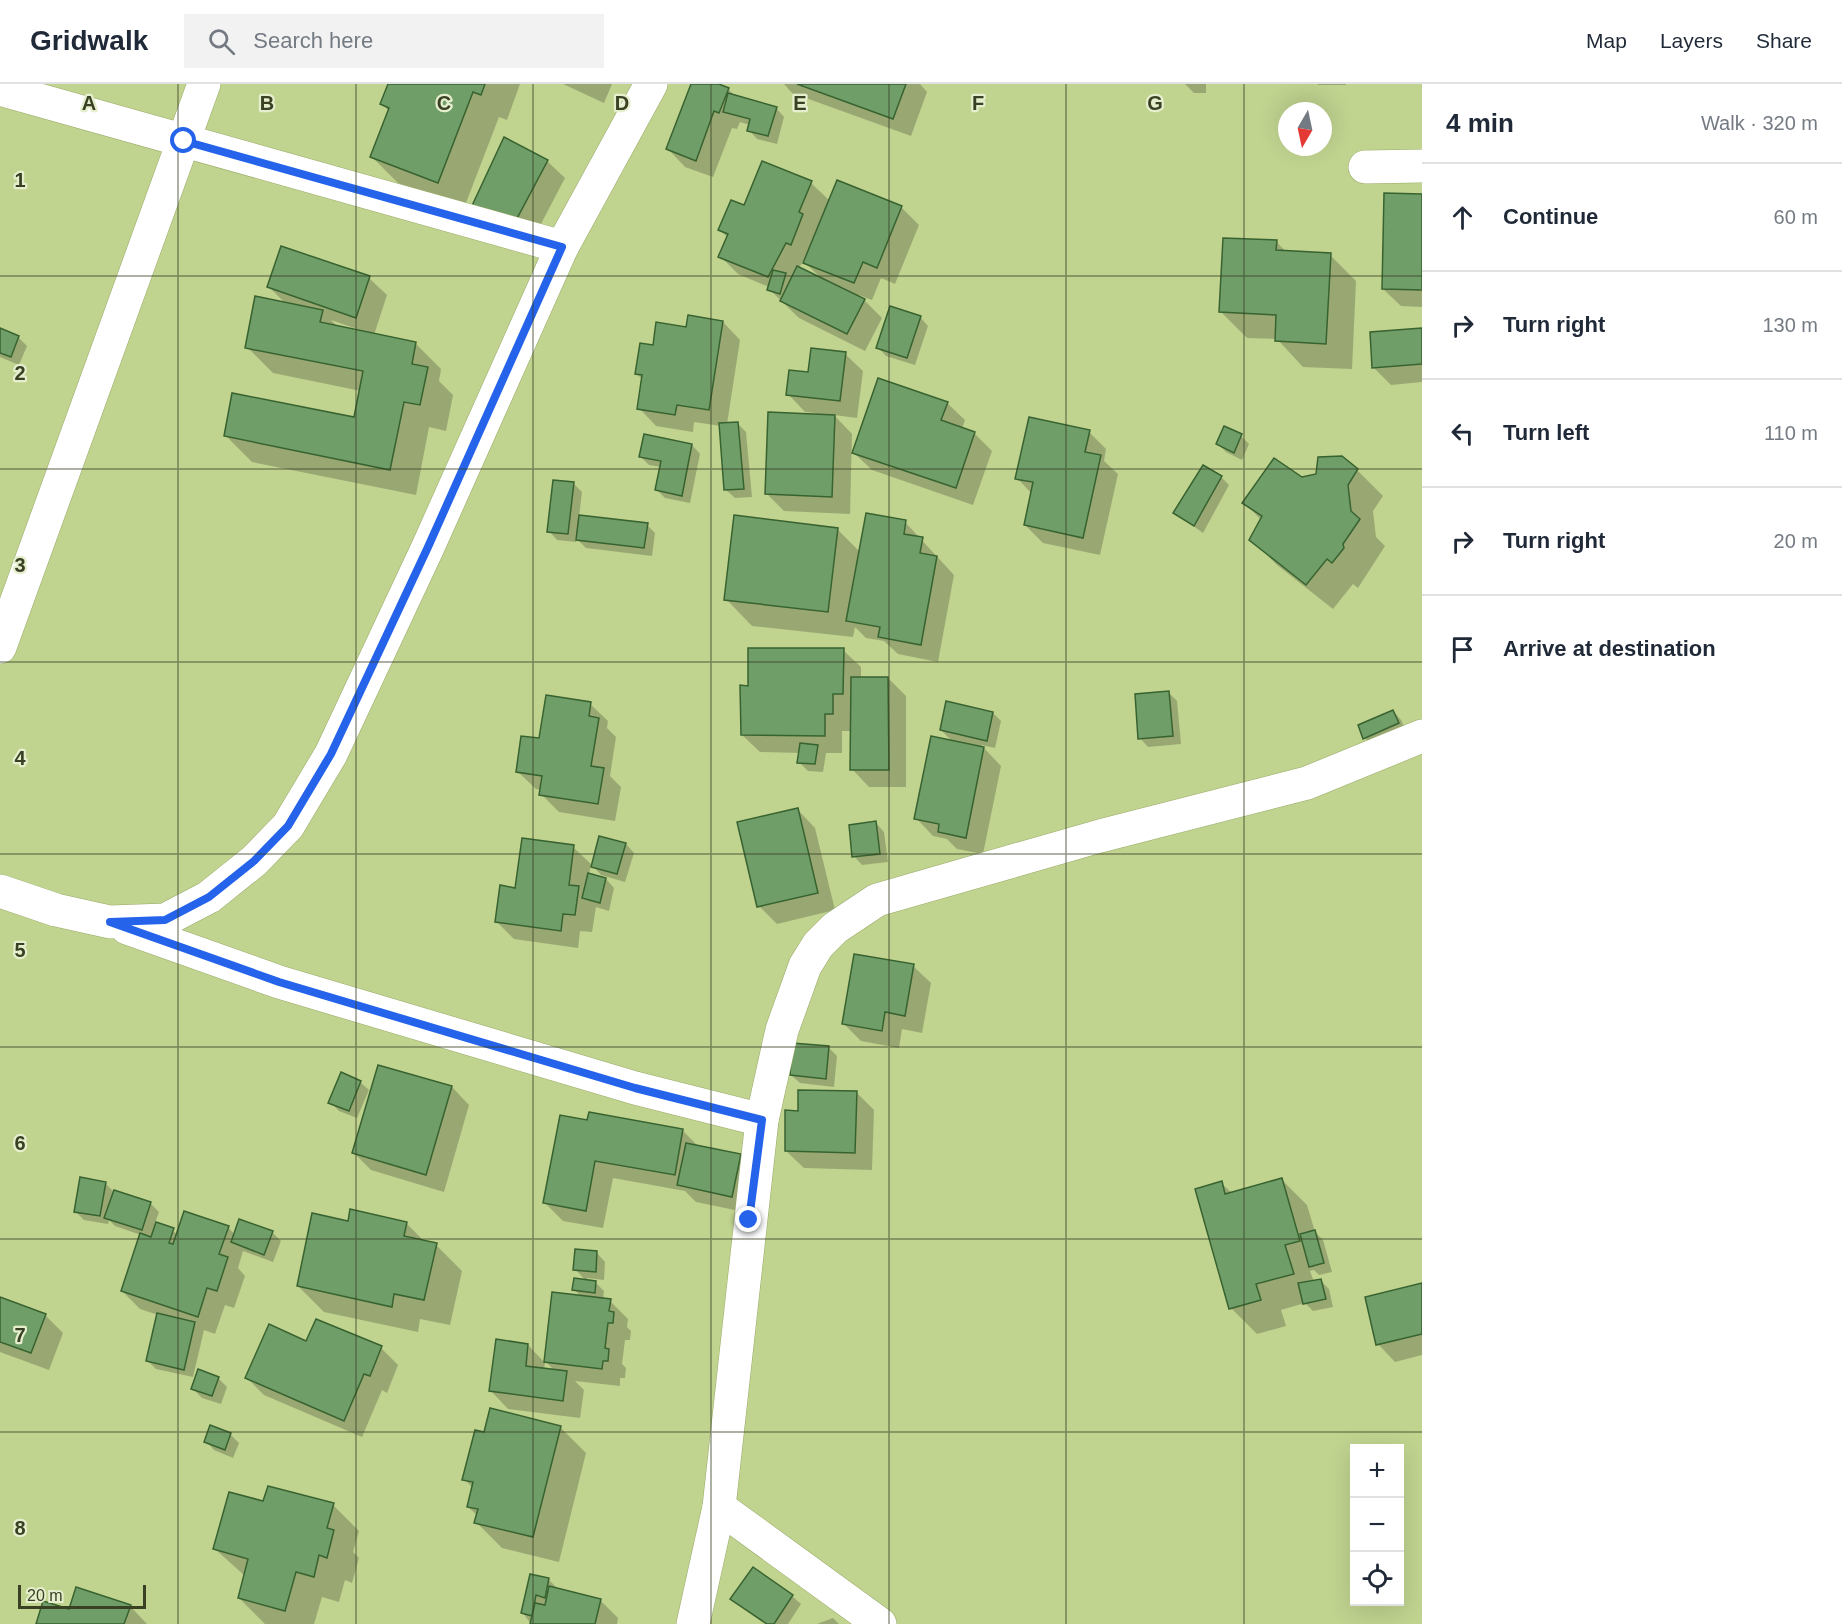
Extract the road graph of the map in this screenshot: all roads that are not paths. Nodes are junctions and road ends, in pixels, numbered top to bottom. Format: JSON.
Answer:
{"nodes":[{"id":1,"x":204,"y":84,"type":"edge"},
{"id":2,"x":651,"y":84,"type":"edge"},
{"id":3,"x":0,"y":88,"type":"edge"},
{"id":4,"x":184,"y":141,"type":"junction"},
{"id":5,"x":1422,"y":166,"type":"edge"},
{"id":6,"x":1365,"y":167,"type":"dead end"},
{"id":7,"x":562,"y":247,"type":"junction"},
{"id":8,"x":0,"y":647,"type":"edge"},
{"id":9,"x":1422,"y":736,"type":"edge"},
{"id":10,"x":0,"y":891,"type":"edge"},
{"id":11,"x":110,"y":922,"type":"junction"},
{"id":12,"x":762,"y":1120,"type":"junction"},
{"id":13,"x":719,"y":1508,"type":"junction"},
{"id":14,"x":693,"y":1624,"type":"edge"},
{"id":15,"x":880,"y":1624,"type":"edge"}],
"edges":[{"from":1,"to":4,"type":"street"},
{"from":2,"to":7,"type":"street"},
{"from":3,"to":4,"type":"street"},
{"from":4,"to":7,"type":"street"},
{"from":4,"to":8,"type":"street"},
{"from":5,"to":6,"type":"street"},
{"from":7,"to":11,"type":"street"},
{"from":9,"to":12,"type":"street"},
{"from":10,"to":11,"type":"street"},
{"from":11,"to":12,"type":"street"},
{"from":12,"to":13,"type":"street"},
{"from":13,"to":14,"type":"street"},
{"from":13,"to":15,"type":"street"}]}
